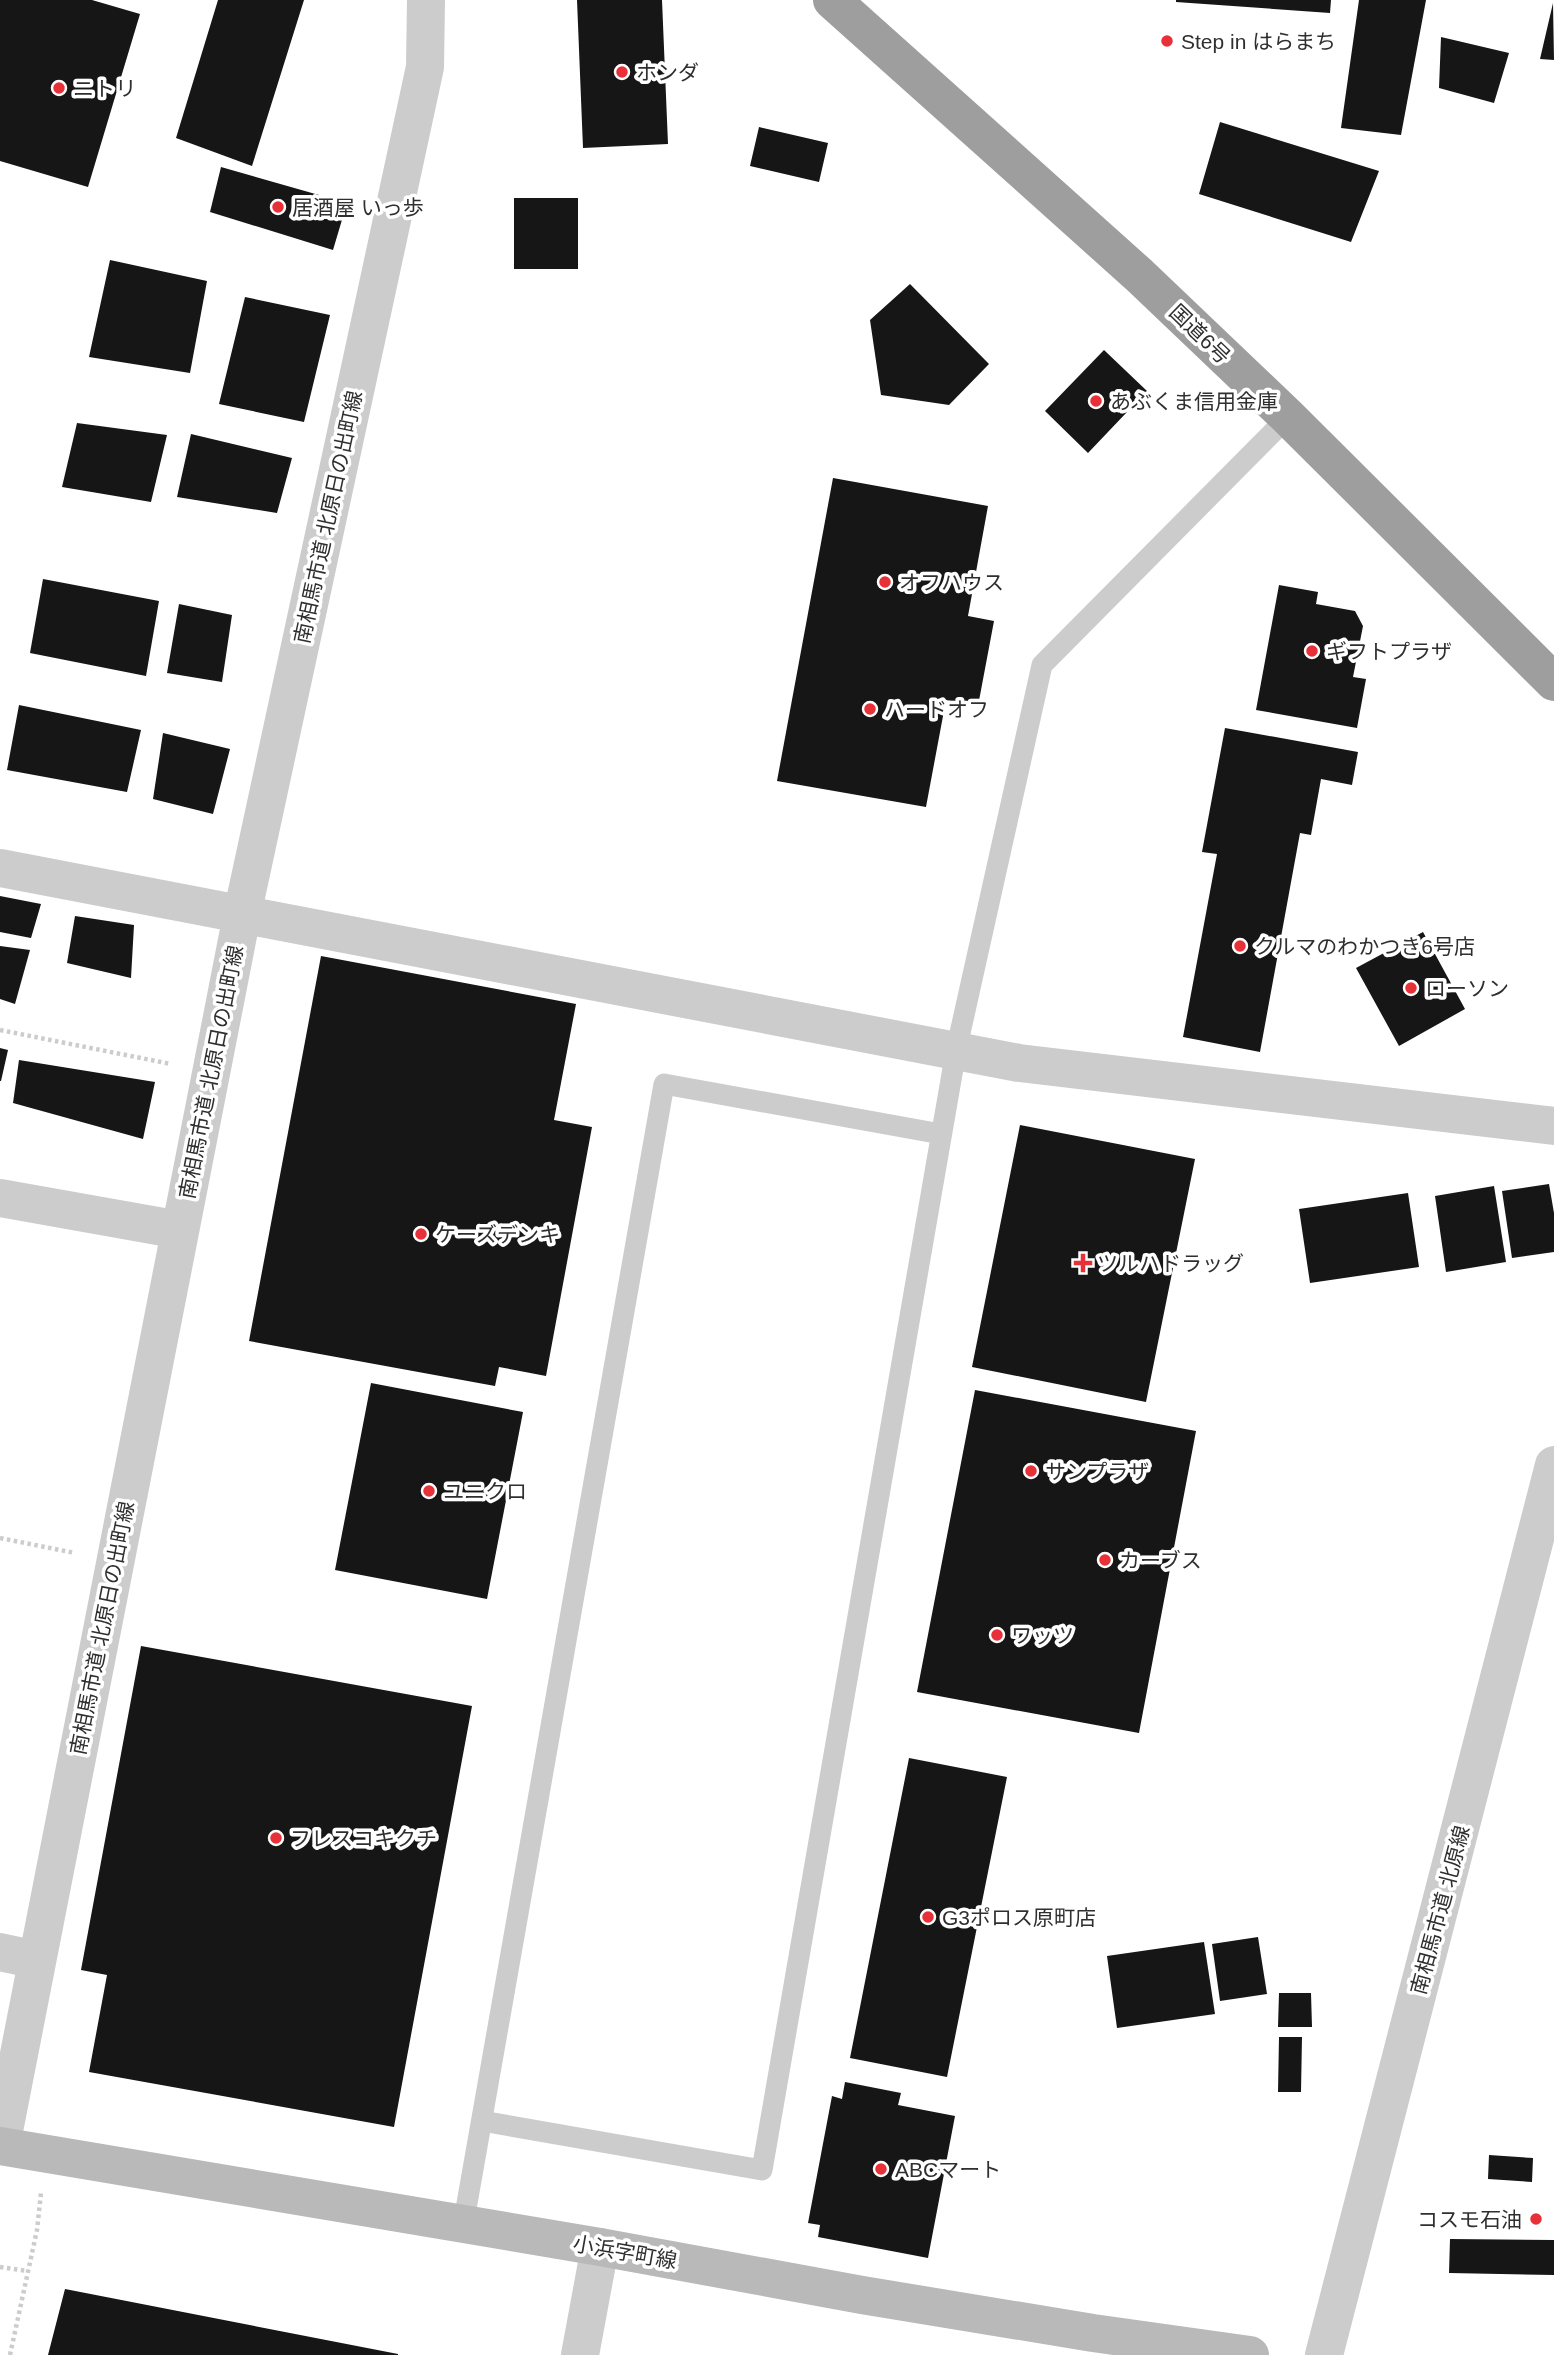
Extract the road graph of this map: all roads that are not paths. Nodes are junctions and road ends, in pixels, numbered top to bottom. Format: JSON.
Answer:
{"nodes":[{"id":1,"x":426,"y":0,"type":"edge"},
{"id":2,"x":832,"y":0,"type":"edge"},
{"id":3,"x":1288,"y":417,"type":"junction"},
{"id":4,"x":1554,"y":682,"type":"edge"},
{"id":5,"x":0,"y":868,"type":"edge"},
{"id":6,"x":242,"y":915,"type":"junction"},
{"id":7,"x":956,"y":1051,"type":"junction"},
{"id":8,"x":1554,"y":1125,"type":"edge"},
{"id":9,"x":941,"y":1134,"type":"junction"},
{"id":10,"x":0,"y":1198,"type":"edge"},
{"id":11,"x":180,"y":1230,"type":"junction"},
{"id":12,"x":1554,"y":1465,"type":"edge"},
{"id":13,"x":0,"y":1952,"type":"edge"},
{"id":14,"x":37,"y":1960,"type":"junction"},
{"id":15,"x":482,"y":2121,"type":"junction"},
{"id":16,"x":1,"y":2146,"type":"edge"},
{"id":17,"x":463,"y":2226,"type":"junction"},
{"id":18,"x":600,"y":2247,"type":"junction"},
{"id":19,"x":580,"y":2355,"type":"edge"},
{"id":20,"x":1250,"y":2355,"type":"edge"},
{"id":21,"x":1324,"y":2355,"type":"edge"}],
"edges":[{"from":1,"to":6,"type":"street","name":"南相馬市道 北原日の出町線"},
{"from":2,"to":3,"type":"highway","name":"国道6号"},
{"from":3,"to":4,"type":"highway","name":"国道6号"},
{"from":3,"to":7,"type":"lane"},
{"from":5,"to":6,"type":"street"},
{"from":6,"to":7,"type":"street"},
{"from":6,"to":11,"type":"street","name":"南相馬市道 北原日の出町線"},
{"from":7,"to":8,"type":"street"},
{"from":7,"to":9,"type":"lane"},
{"from":9,"to":15,"type":"lane"},
{"from":9,"to":15,"type":"lane"},
{"from":10,"to":11,"type":"street"},
{"from":11,"to":14,"type":"street","name":"南相馬市道 北原日の出町線"},
{"from":12,"to":21,"type":"street","name":"南相馬市道 北原線"},
{"from":13,"to":14,"type":"street"},
{"from":14,"to":16,"type":"street","name":"南相馬市道 北原日の出町線"},
{"from":15,"to":17,"type":"lane"},
{"from":16,"to":17,"type":"main road","name":"小浜字町線"},
{"from":17,"to":18,"type":"main road","name":"小浜字町線"},
{"from":18,"to":19,"type":"street"},
{"from":18,"to":20,"type":"main road","name":"小浜字町線"}]}
